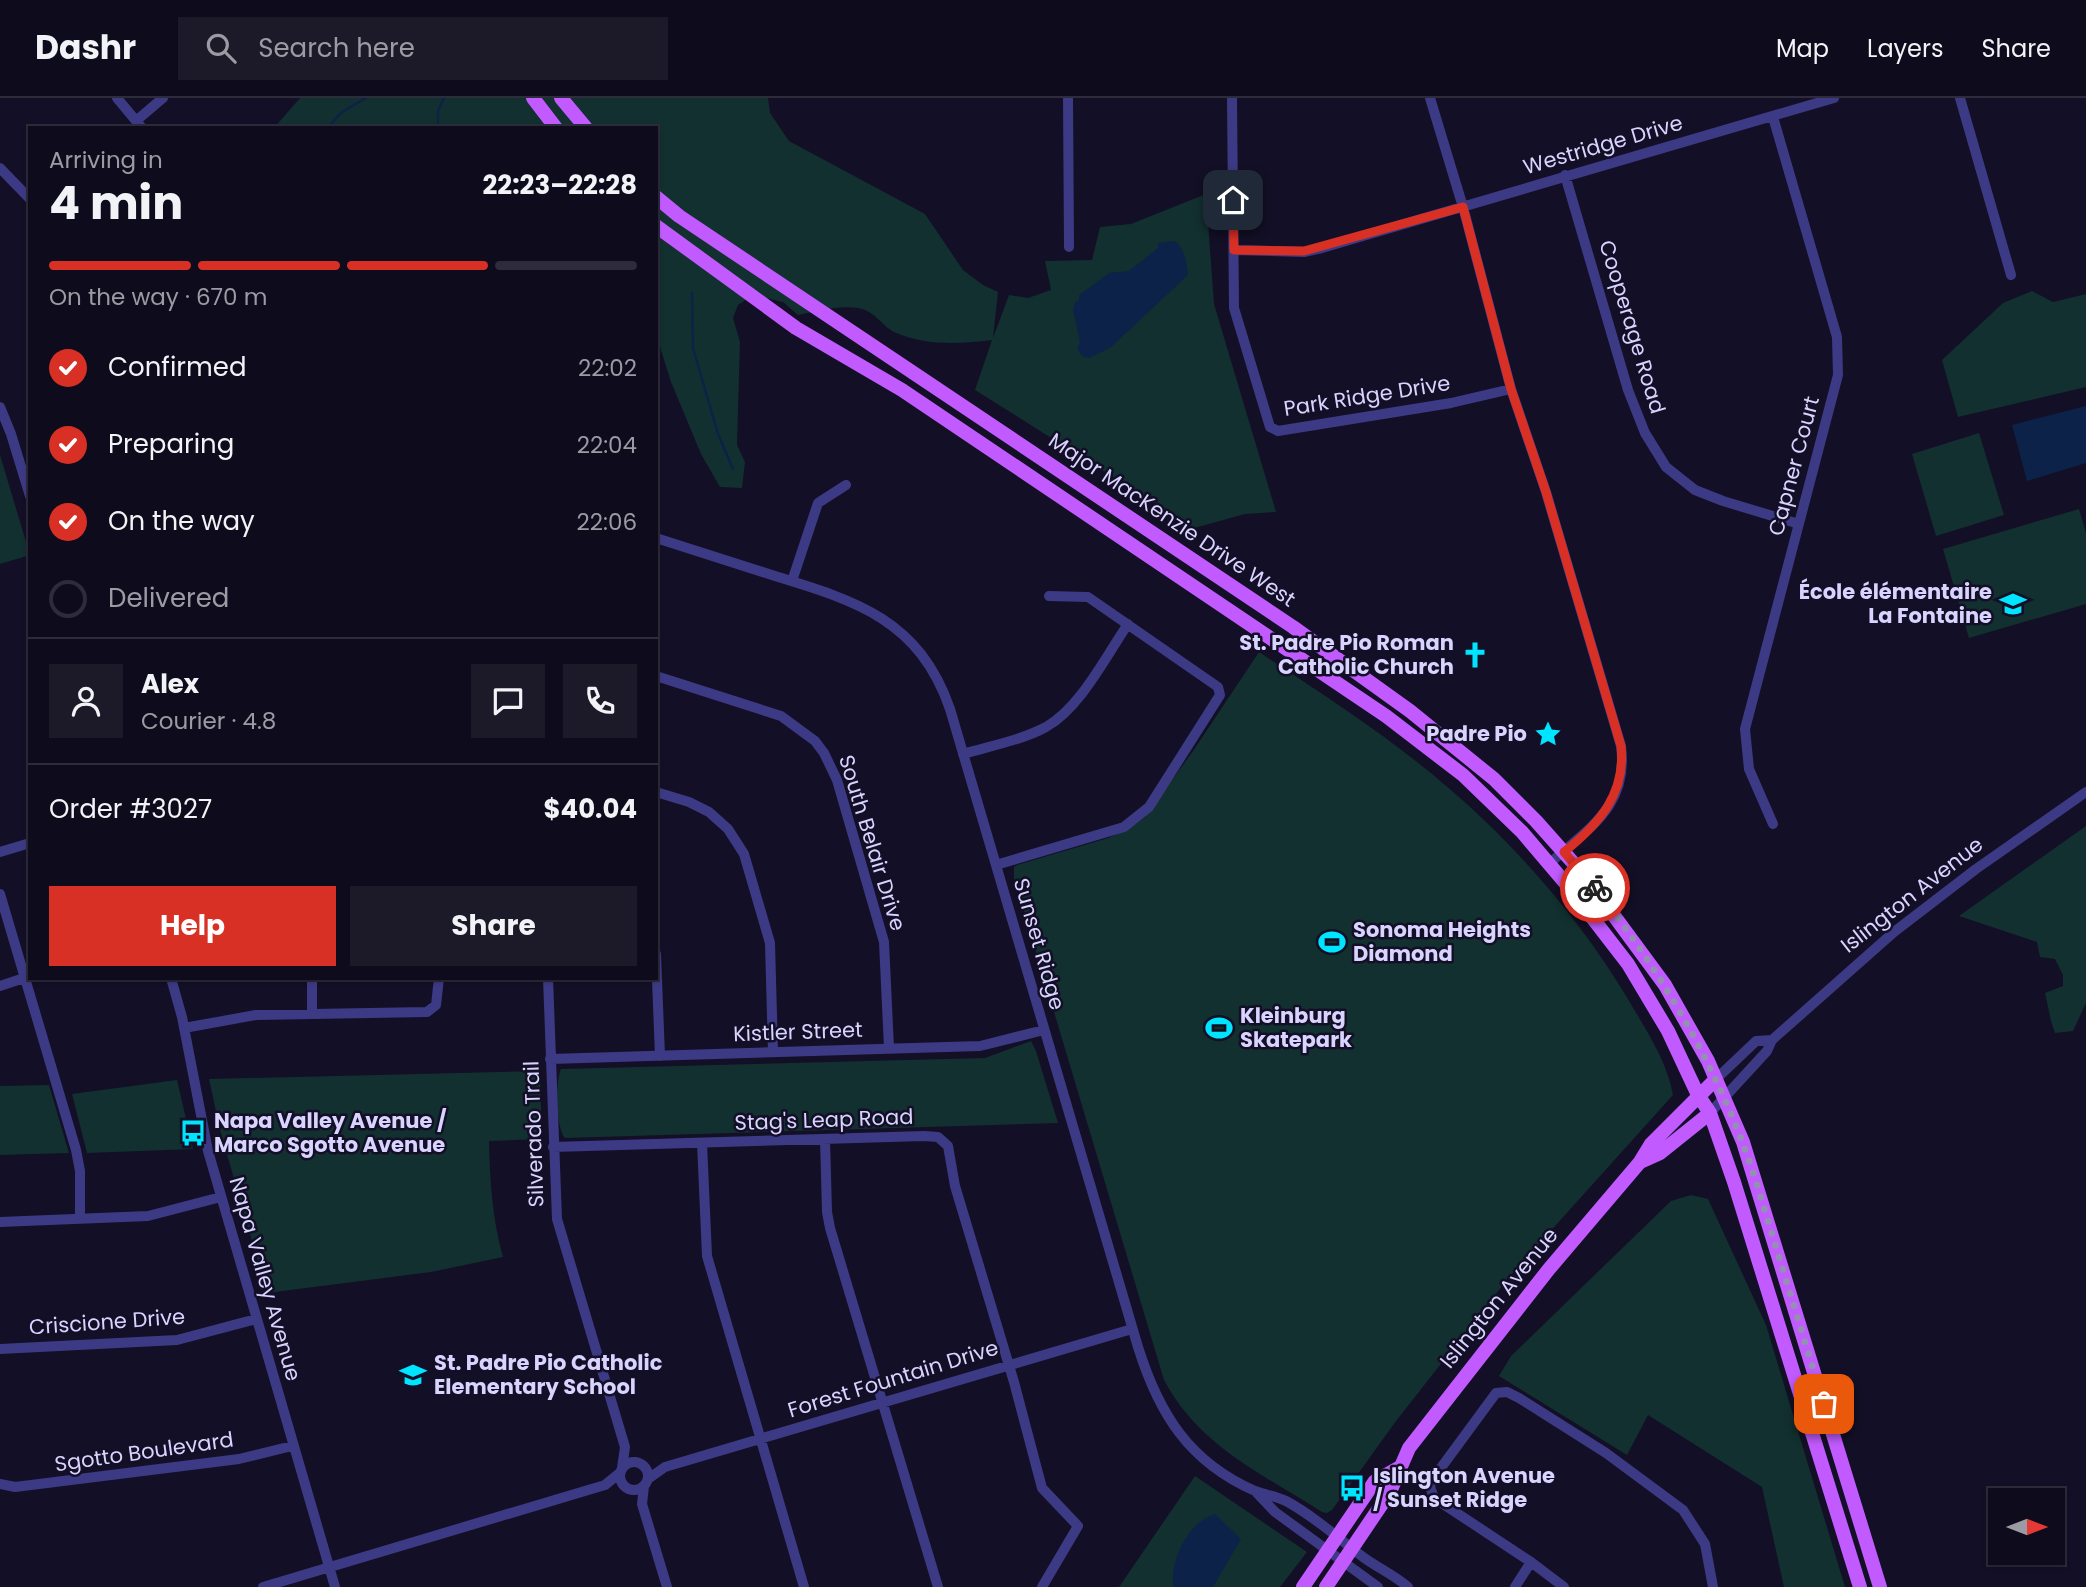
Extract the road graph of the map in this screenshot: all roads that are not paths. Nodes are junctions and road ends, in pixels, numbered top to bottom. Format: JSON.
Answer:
{"nodes":[{"id":1,"x":117,"y":98,"type":"edge"},
{"id":2,"x":163,"y":98,"type":"edge"},
{"id":3,"x":533,"y":98,"type":"edge"},
{"id":4,"x":561,"y":98,"type":"edge"},
{"id":5,"x":1068,"y":98,"type":"edge"},
{"id":6,"x":1232,"y":98,"type":"edge"},
{"id":7,"x":1430,"y":98,"type":"edge"},
{"id":8,"x":1834,"y":98,"type":"edge"},
{"id":9,"x":1960,"y":98,"type":"edge"},
{"id":10,"x":1773,"y":117,"type":"junction"},
{"id":11,"x":139,"y":124,"type":"edge"},
{"id":12,"x":554,"y":126,"type":"edge"},
{"id":13,"x":584,"y":126,"type":"edge"},
{"id":14,"x":0,"y":167,"type":"edge"},
{"id":15,"x":1565,"y":175,"type":"junction"},
{"id":16,"x":28,"y":197,"type":"edge"},
{"id":17,"x":658,"y":199,"type":"edge"},
{"id":18,"x":1463,"y":207,"type":"junction"},
{"id":19,"x":658,"y":227,"type":"edge"},
{"id":20,"x":1069,"y":247,"type":"dead end"},
{"id":21,"x":1234,"y":250,"type":"junction"},
{"id":22,"x":2011,"y":275,"type":"dead end"},
{"id":23,"x":1511,"y":389,"type":"junction"},
{"id":24,"x":0,"y":407,"type":"edge"},
{"id":25,"x":846,"y":485,"type":"dead end"},
{"id":26,"x":28,"y":489,"type":"edge"},
{"id":27,"x":1799,"y":524,"type":"junction"},
{"id":28,"x":658,"y":539,"type":"edge"},
{"id":29,"x":792,"y":581,"type":"junction"},
{"id":30,"x":1049,"y":596,"type":"dead end"},
{"id":31,"x":1128,"y":624,"type":"junction"},
{"id":32,"x":658,"y":677,"type":"edge"},
{"id":33,"x":962,"y":754,"type":"junction"},
{"id":34,"x":2086,"y":792,"type":"edge"},
{"id":35,"x":658,"y":793,"type":"edge"},
{"id":36,"x":1773,"y":824,"type":"dead end"},
{"id":37,"x":28,"y":845,"type":"edge"},
{"id":38,"x":0,"y":852,"type":"edge"},
{"id":39,"x":1564,"y":852,"type":"junction"},
{"id":40,"x":1549,"y":864,"type":"junction"},
{"id":41,"x":996,"y":865,"type":"junction"},
{"id":42,"x":0,"y":894,"type":"edge"},
{"id":43,"x":24,"y":978,"type":"junction"},
{"id":44,"x":172,"y":980,"type":"edge"},
{"id":45,"x":312,"y":980,"type":"edge"},
{"id":46,"x":439,"y":980,"type":"edge"},
{"id":47,"x":548,"y":980,"type":"edge"},
{"id":48,"x":657,"y":980,"type":"edge"},
{"id":49,"x":0,"y":986,"type":"edge"},
{"id":50,"x":312,"y":1013,"type":"junction"},
{"id":51,"x":184,"y":1028,"type":"junction"},
{"id":52,"x":1044,"y":1030,"type":"junction"},
{"id":53,"x":1772,"y":1040,"type":"junction"},
{"id":54,"x":889,"y":1048,"type":"junction"},
{"id":55,"x":773,"y":1052,"type":"junction"},
{"id":56,"x":660,"y":1056,"type":"junction"},
{"id":57,"x":550,"y":1059,"type":"junction"},
{"id":58,"x":1716,"y":1079,"type":"junction"},
{"id":59,"x":1698,"y":1095,"type":"junction"},
{"id":60,"x":1724,"y":1096,"type":"junction"},
{"id":61,"x":1710,"y":1113,"type":"junction"},
{"id":62,"x":825,"y":1139,"type":"junction"},
{"id":63,"x":702,"y":1143,"type":"junction"},
{"id":64,"x":553,"y":1147,"type":"junction"},
{"id":65,"x":1640,"y":1162,"type":"junction"},
{"id":66,"x":221,"y":1197,"type":"junction"},
{"id":67,"x":80,"y":1218,"type":"junction"},
{"id":68,"x":0,"y":1222,"type":"edge"},
{"id":69,"x":256,"y":1320,"type":"junction"},
{"id":70,"x":1132,"y":1329,"type":"junction"},
{"id":71,"x":0,"y":1349,"type":"edge"},
{"id":72,"x":1008,"y":1365,"type":"junction"},
{"id":73,"x":881,"y":1403,"type":"junction"},
{"id":74,"x":760,"y":1438,"type":"junction"},
{"id":75,"x":292,"y":1446,"type":"junction"},
{"id":76,"x":625,"y":1447,"type":"junction"},
{"id":77,"x":641,"y":1464,"type":"junction"},
{"id":78,"x":665,"y":1467,"type":"junction"},
{"id":79,"x":1400,"y":1467,"type":"junction"},
{"id":80,"x":621,"y":1470,"type":"junction"},
{"id":81,"x":646,"y":1482,"type":"junction"},
{"id":82,"x":0,"y":1484,"type":"edge"},
{"id":83,"x":605,"y":1485,"type":"junction"},
{"id":84,"x":627,"y":1488,"type":"junction"},
{"id":85,"x":1255,"y":1491,"type":"junction"},
{"id":86,"x":642,"y":1504,"type":"junction"},
{"id":87,"x":1338,"y":1536,"type":"junction"},
{"id":88,"x":1352,"y":1548,"type":"junction"},
{"id":89,"x":1329,"y":1550,"type":"junction"},
{"id":90,"x":1343,"y":1562,"type":"junction"},
{"id":91,"x":1531,"y":1562,"type":"junction"},
{"id":92,"x":329,"y":1568,"type":"junction"},
{"id":93,"x":262,"y":1587,"type":"edge"},
{"id":94,"x":335,"y":1587,"type":"edge"},
{"id":95,"x":667,"y":1587,"type":"edge"},
{"id":96,"x":804,"y":1587,"type":"edge"},
{"id":97,"x":938,"y":1587,"type":"edge"},
{"id":98,"x":1042,"y":1587,"type":"edge"},
{"id":99,"x":1303,"y":1587,"type":"edge"},
{"id":100,"x":1326,"y":1587,"type":"edge"},
{"id":101,"x":1378,"y":1587,"type":"edge"},
{"id":102,"x":1408,"y":1587,"type":"edge"},
{"id":103,"x":1515,"y":1587,"type":"edge"},
{"id":104,"x":1564,"y":1587,"type":"edge"},
{"id":105,"x":1713,"y":1587,"type":"edge"},
{"id":106,"x":1860,"y":1587,"type":"edge"},
{"id":107,"x":1880,"y":1587,"type":"edge"}],
"edges":[{"from":1,"to":11,"type":"street"},
{"from":2,"to":11,"type":"street"},
{"from":3,"to":12,"type":"main road"},
{"from":4,"to":13,"type":"main road"},
{"from":5,"to":20,"type":"street"},
{"from":6,"to":21,"type":"street","name":"Park Ridge Drive"},
{"from":7,"to":18,"type":"street"},
{"from":8,"to":10,"type":"street","name":"Westridge Drive"},
{"from":9,"to":22,"type":"street"},
{"from":10,"to":15,"type":"street","name":"Westridge Drive"},
{"from":10,"to":27,"type":"street","name":"Capner Court"},
{"from":14,"to":16,"type":"street"},
{"from":15,"to":18,"type":"street","name":"Westridge Drive"},
{"from":15,"to":27,"type":"street","name":"Cooperage Road"},
{"from":17,"to":39,"type":"main road","name":"Major MacKenzie Drive West"},
{"from":18,"to":21,"type":"street","name":"Westridge Drive"},
{"from":18,"to":23,"type":"street"},
{"from":19,"to":40,"type":"main road","name":"Major MacKenzie Drive West"},
{"from":21,"to":23,"type":"street","name":"Park Ridge Drive"},
{"from":23,"to":39,"type":"street"},
{"from":24,"to":26,"type":"street"},
{"from":25,"to":29,"type":"street"},
{"from":27,"to":36,"type":"street","name":"Capner Court"},
{"from":28,"to":29,"type":"street","name":"Sunset Ridge"},
{"from":29,"to":33,"type":"street","name":"Sunset Ridge"},
{"from":30,"to":31,"type":"street"},
{"from":31,"to":33,"type":"street"},
{"from":31,"to":41,"type":"street"},
{"from":32,"to":54,"type":"street","name":"South Belair Drive"},
{"from":33,"to":41,"type":"street","name":"Sunset Ridge"},
{"from":34,"to":53,"type":"street","name":"Islington Avenue"},
{"from":35,"to":55,"type":"street"},
{"from":37,"to":38,"type":"street"},
{"from":39,"to":40,"type":"street"},
{"from":39,"to":58,"type":"main road","name":"Major MacKenzie Drive West"},
{"from":40,"to":59,"type":"main road","name":"Major MacKenzie Drive West"},
{"from":41,"to":52,"type":"street","name":"Sunset Ridge"},
{"from":42,"to":43,"type":"street"},
{"from":43,"to":49,"type":"street"},
{"from":43,"to":67,"type":"street"},
{"from":44,"to":51,"type":"street","name":"Napa Valley Avenue"},
{"from":45,"to":50,"type":"street"},
{"from":46,"to":50,"type":"street"},
{"from":47,"to":57,"type":"street","name":"Silverado Trail"},
{"from":48,"to":56,"type":"street"},
{"from":50,"to":51,"type":"street"},
{"from":51,"to":66,"type":"street","name":"Napa Valley Avenue"},
{"from":52,"to":54,"type":"street","name":"Kistler Street"},
{"from":52,"to":70,"type":"street","name":"Sunset Ridge"},
{"from":53,"to":58,"type":"street","name":"Islington Avenue"},
{"from":53,"to":60,"type":"street","name":"Islington Avenue"},
{"from":54,"to":55,"type":"street","name":"Kistler Street"},
{"from":55,"to":56,"type":"street","name":"Kistler Street"},
{"from":56,"to":57,"type":"street","name":"Kistler Street"},
{"from":57,"to":64,"type":"street","name":"Silverado Trail"},
{"from":58,"to":59,"type":"main road","name":"Islington Avenue"},
{"from":58,"to":60,"type":"main road","name":"Major MacKenzie Drive West"},
{"from":59,"to":61,"type":"main road","name":"Major MacKenzie Drive West"},
{"from":59,"to":65,"type":"main road","name":"Islington Avenue"},
{"from":60,"to":61,"type":"street","name":"Islington Avenue"},
{"from":60,"to":107,"type":"main road","name":"Major MacKenzie Drive West"},
{"from":61,"to":65,"type":"main road","name":"Islington Avenue"},
{"from":61,"to":106,"type":"main road","name":"Major MacKenzie Drive West"},
{"from":62,"to":63,"type":"street","name":"Stag's Leap Road"},
{"from":62,"to":72,"type":"street","name":"Stag's Leap Road"},
{"from":62,"to":73,"type":"street"},
{"from":63,"to":64,"type":"street","name":"Stag's Leap Road"},
{"from":63,"to":74,"type":"street"},
{"from":64,"to":76,"type":"street","name":"Silverado Trail"},
{"from":65,"to":79,"type":"main road","name":"Islington Avenue"},
{"from":66,"to":67,"type":"street"},
{"from":66,"to":69,"type":"street","name":"Napa Valley Avenue"},
{"from":67,"to":68,"type":"street"},
{"from":69,"to":71,"type":"street","name":"Criscione Drive"},
{"from":69,"to":75,"type":"street","name":"Napa Valley Avenue"},
{"from":70,"to":72,"type":"street","name":"Forest Fountain Drive"},
{"from":70,"to":85,"type":"street","name":"Sunset Ridge"},
{"from":72,"to":73,"type":"street","name":"Forest Fountain Drive"},
{"from":72,"to":98,"type":"street"},
{"from":73,"to":74,"type":"street","name":"Forest Fountain Drive"},
{"from":73,"to":97,"type":"street"},
{"from":74,"to":78,"type":"street","name":"Forest Fountain Drive"},
{"from":74,"to":96,"type":"street"},
{"from":75,"to":82,"type":"street","name":"Sgotto Boulevard"},
{"from":75,"to":92,"type":"street","name":"Napa Valley Avenue"},
{"from":76,"to":77,"type":"street","name":"Silverado Trail"},
{"from":76,"to":80,"type":"street","name":"Silverado Trail"},
{"from":77,"to":78,"type":"street","name":"Forest Fountain Drive"},
{"from":77,"to":80,"type":"street"},
{"from":77,"to":81,"type":"street"},
{"from":78,"to":81,"type":"street","name":"Forest Fountain Drive"},
{"from":79,"to":87,"type":"main road","name":"Islington Avenue"},
{"from":79,"to":88,"type":"main road","name":"Islington Avenue"},
{"from":80,"to":83,"type":"street"},
{"from":80,"to":84,"type":"street"},
{"from":81,"to":84,"type":"street"},
{"from":81,"to":86,"type":"street"},
{"from":83,"to":84,"type":"street"},
{"from":83,"to":92,"type":"street"},
{"from":84,"to":86,"type":"street"},
{"from":85,"to":87,"type":"street","name":"Sunset Ridge"},
{"from":85,"to":89,"type":"street","name":"Sunset Ridge"},
{"from":86,"to":95,"type":"street"},
{"from":87,"to":88,"type":"street","name":"Sunset Ridge"},
{"from":87,"to":89,"type":"main road","name":"Islington Avenue"},
{"from":88,"to":90,"type":"main road","name":"Islington Avenue"},
{"from":88,"to":102,"type":"street","name":"Sunset Ridge"},
{"from":89,"to":90,"type":"street","name":"Sunset Ridge"},
{"from":89,"to":99,"type":"main road","name":"Islington Avenue"},
{"from":90,"to":100,"type":"main road","name":"Islington Avenue"},
{"from":90,"to":101,"type":"street","name":"Sunset Ridge"},
{"from":91,"to":103,"type":"street"},
{"from":91,"to":104,"type":"street"},
{"from":91,"to":105,"type":"street"},
{"from":92,"to":93,"type":"street"},
{"from":92,"to":94,"type":"street","name":"Napa Valley Avenue"}]}
